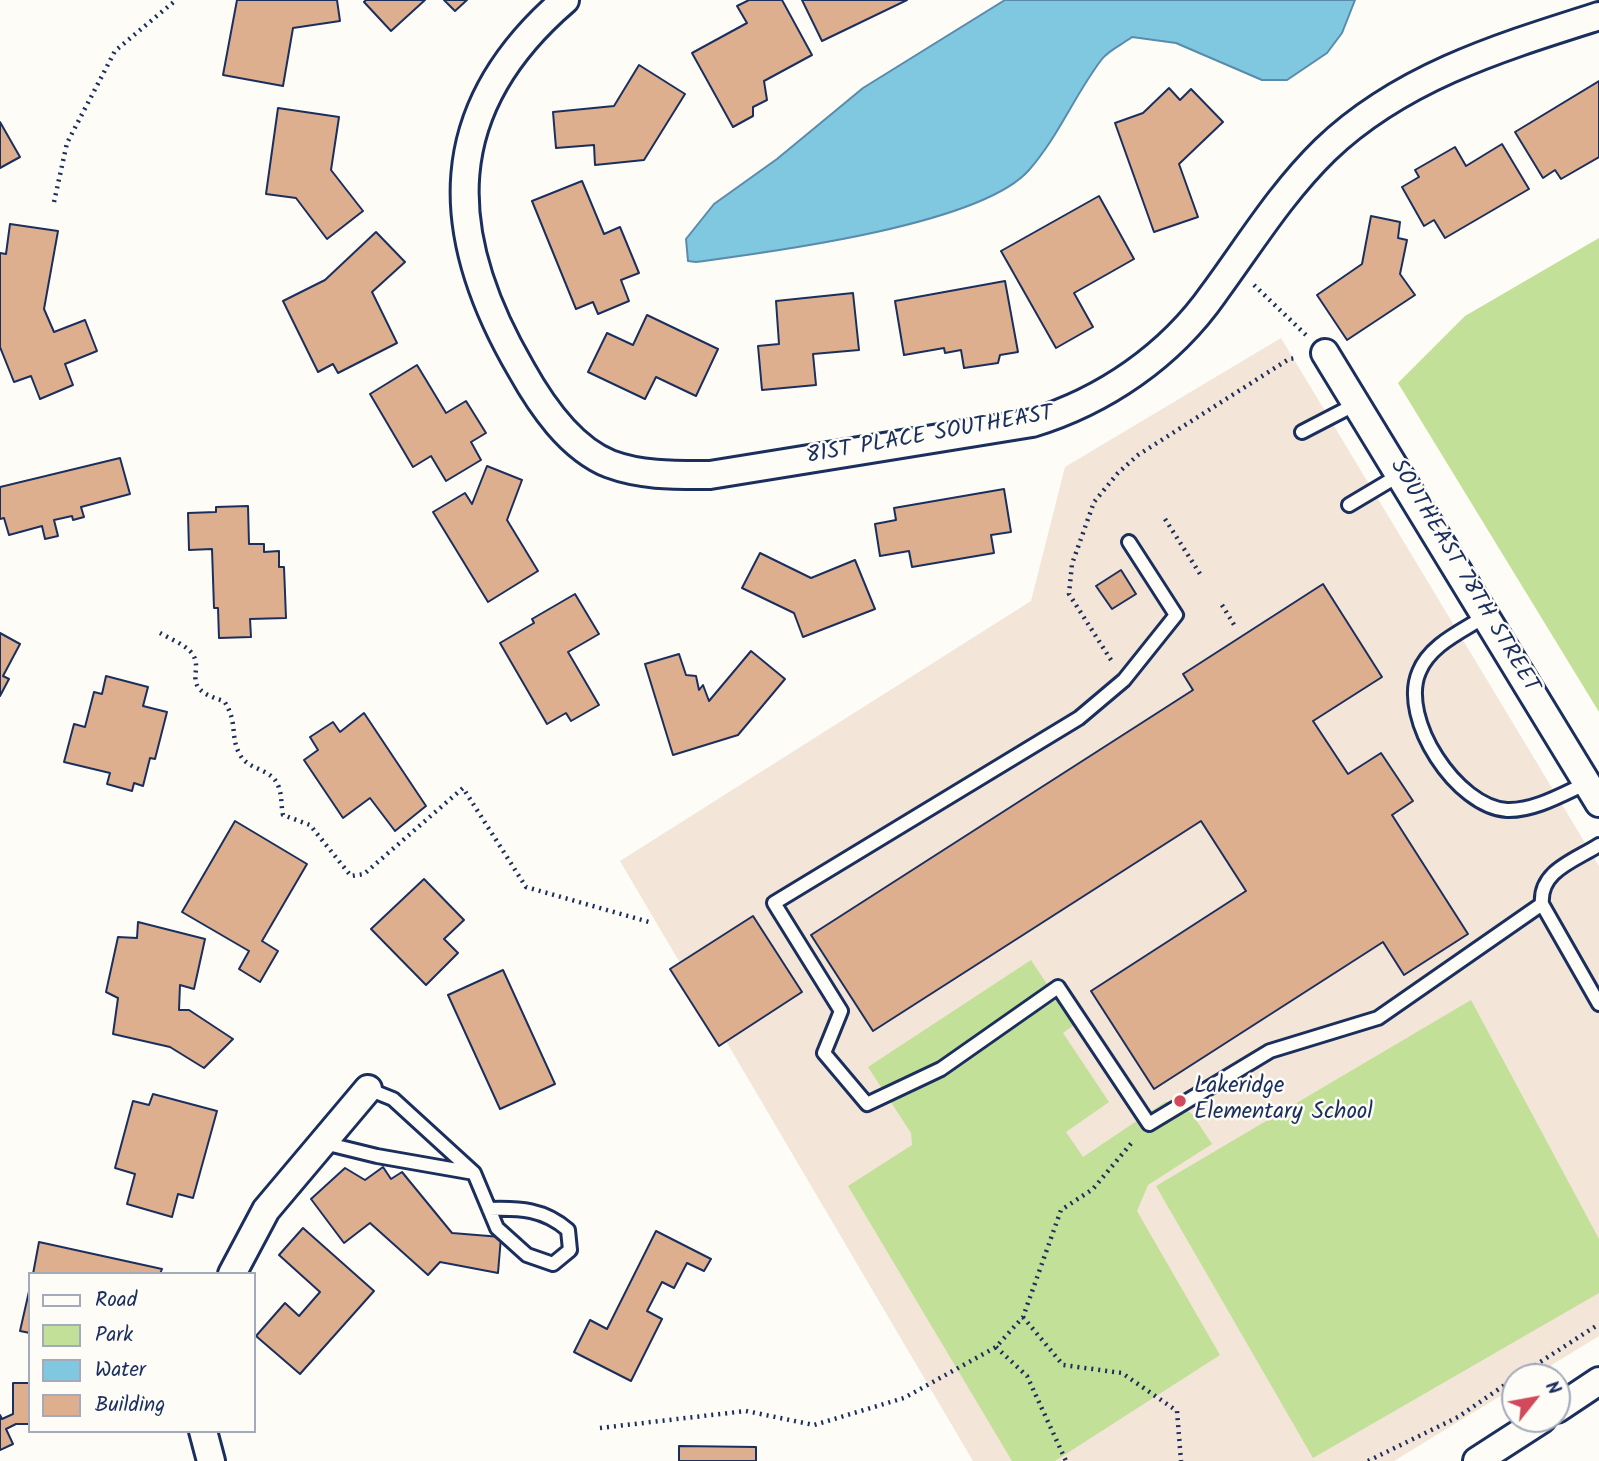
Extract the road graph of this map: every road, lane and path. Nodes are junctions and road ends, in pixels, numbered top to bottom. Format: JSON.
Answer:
{"nodes":[{"id":1,"x":176,"y":0,"type":"edge"},
{"id":2,"x":565,"y":0,"type":"edge"},
{"id":3,"x":1599,"y":16,"type":"edge"},
{"id":4,"x":54,"y":202,"type":"dead end"},
{"id":5,"x":1233,"y":265,"type":"junction"},
{"id":6,"x":1325,"y":353,"type":"junction"},
{"id":7,"x":1356,"y":404,"type":"junction"},
{"id":8,"x":1302,"y":432,"type":"dead end"},
{"id":9,"x":1401,"y":474,"type":"junction"},
{"id":10,"x":1349,"y":506,"type":"dead end"},
{"id":11,"x":1165,"y":519,"type":"dead end"},
{"id":12,"x":1129,"y":542,"type":"dead end"},
{"id":13,"x":1202,"y":577,"type":"dead end"},
{"id":14,"x":1222,"y":605,"type":"dead end"},
{"id":15,"x":1487,"y":615,"type":"junction"},
{"id":16,"x":1236,"y":628,"type":"dead end"},
{"id":17,"x":160,"y":634,"type":"dead end"},
{"id":18,"x":1124,"y":680,"type":"junction"},
{"id":19,"x":1593,"y":793,"type":"edge"},
{"id":20,"x":1599,"y":845,"type":"edge"},
{"id":21,"x":1542,"y":904,"type":"junction"},
{"id":22,"x":649,"y":922,"type":"dead end"},
{"id":23,"x":1599,"y":1004,"type":"edge"},
{"id":24,"x":368,"y":1089,"type":"joint"},
{"id":25,"x":1149,"y":1124,"type":"junction"},
{"id":26,"x":324,"y":1143,"type":"junction"},
{"id":27,"x":474,"y":1173,"type":"junction"},
{"id":28,"x":489,"y":1209,"type":"junction"},
{"id":29,"x":233,"y":1272,"type":"edge"},
{"id":30,"x":1023,"y":1317,"type":"junction"},
{"id":31,"x":1599,"y":1324,"type":"edge"},
{"id":32,"x":996,"y":1347,"type":"junction"},
{"id":33,"x":1539,"y":1363,"type":"edge"},
{"id":34,"x":1599,"y":1381,"type":"edge"},
{"id":35,"x":1501,"y":1388,"type":"edge"},
{"id":36,"x":1571,"y":1400,"type":"edge"},
{"id":37,"x":600,"y":1428,"type":"dead end"},
{"id":38,"x":204,"y":1433,"type":"edge"},
{"id":39,"x":1520,"y":1433,"type":"edge"},
{"id":40,"x":211,"y":1461,"type":"edge"},
{"id":41,"x":1066,"y":1461,"type":"edge"},
{"id":42,"x":1181,"y":1461,"type":"edge"},
{"id":43,"x":1368,"y":1461,"type":"edge"},
{"id":44,"x":1477,"y":1461,"type":"edge"}],
"edges":[{"from":1,"to":4,"type":"path"},
{"from":2,"to":5,"type":"street","name":"81ST PLACE SOUTHEAST"},
{"from":3,"to":5,"type":"street","name":"81ST PLACE SOUTHEAST"},
{"from":5,"to":6,"type":"path"},
{"from":6,"to":7,"type":"street","name":"SOUTHEAST 78TH STREET"},
{"from":6,"to":18,"type":"path"},
{"from":7,"to":8,"type":"lane"},
{"from":7,"to":9,"type":"street","name":"SOUTHEAST 78TH STREET"},
{"from":9,"to":10,"type":"lane"},
{"from":9,"to":15,"type":"street","name":"SOUTHEAST 78TH STREET"},
{"from":11,"to":13,"type":"path"},
{"from":12,"to":18,"type":"lane"},
{"from":14,"to":16,"type":"path"},
{"from":15,"to":19,"type":"street","name":"SOUTHEAST 78TH STREET"},
{"from":15,"to":19,"type":"lane"},
{"from":17,"to":22,"type":"path"},
{"from":18,"to":25,"type":"lane"},
{"from":20,"to":21,"type":"lane"},
{"from":21,"to":23,"type":"lane"},
{"from":21,"to":25,"type":"lane"},
{"from":24,"to":26,"type":"street"},
{"from":24,"to":27,"type":"lane"},
{"from":25,"to":30,"type":"path"},
{"from":26,"to":27,"type":"lane"},
{"from":26,"to":29,"type":"street"},
{"from":27,"to":28,"type":"lane"},
{"from":28,"to":28,"type":"lane"},
{"from":30,"to":32,"type":"path"},
{"from":30,"to":42,"type":"path"},
{"from":31,"to":33,"type":"path"},
{"from":32,"to":37,"type":"path"},
{"from":32,"to":41,"type":"path"},
{"from":34,"to":36,"type":"street"},
{"from":35,"to":43,"type":"path"},
{"from":38,"to":40,"type":"street"},
{"from":39,"to":44,"type":"street"}]}
